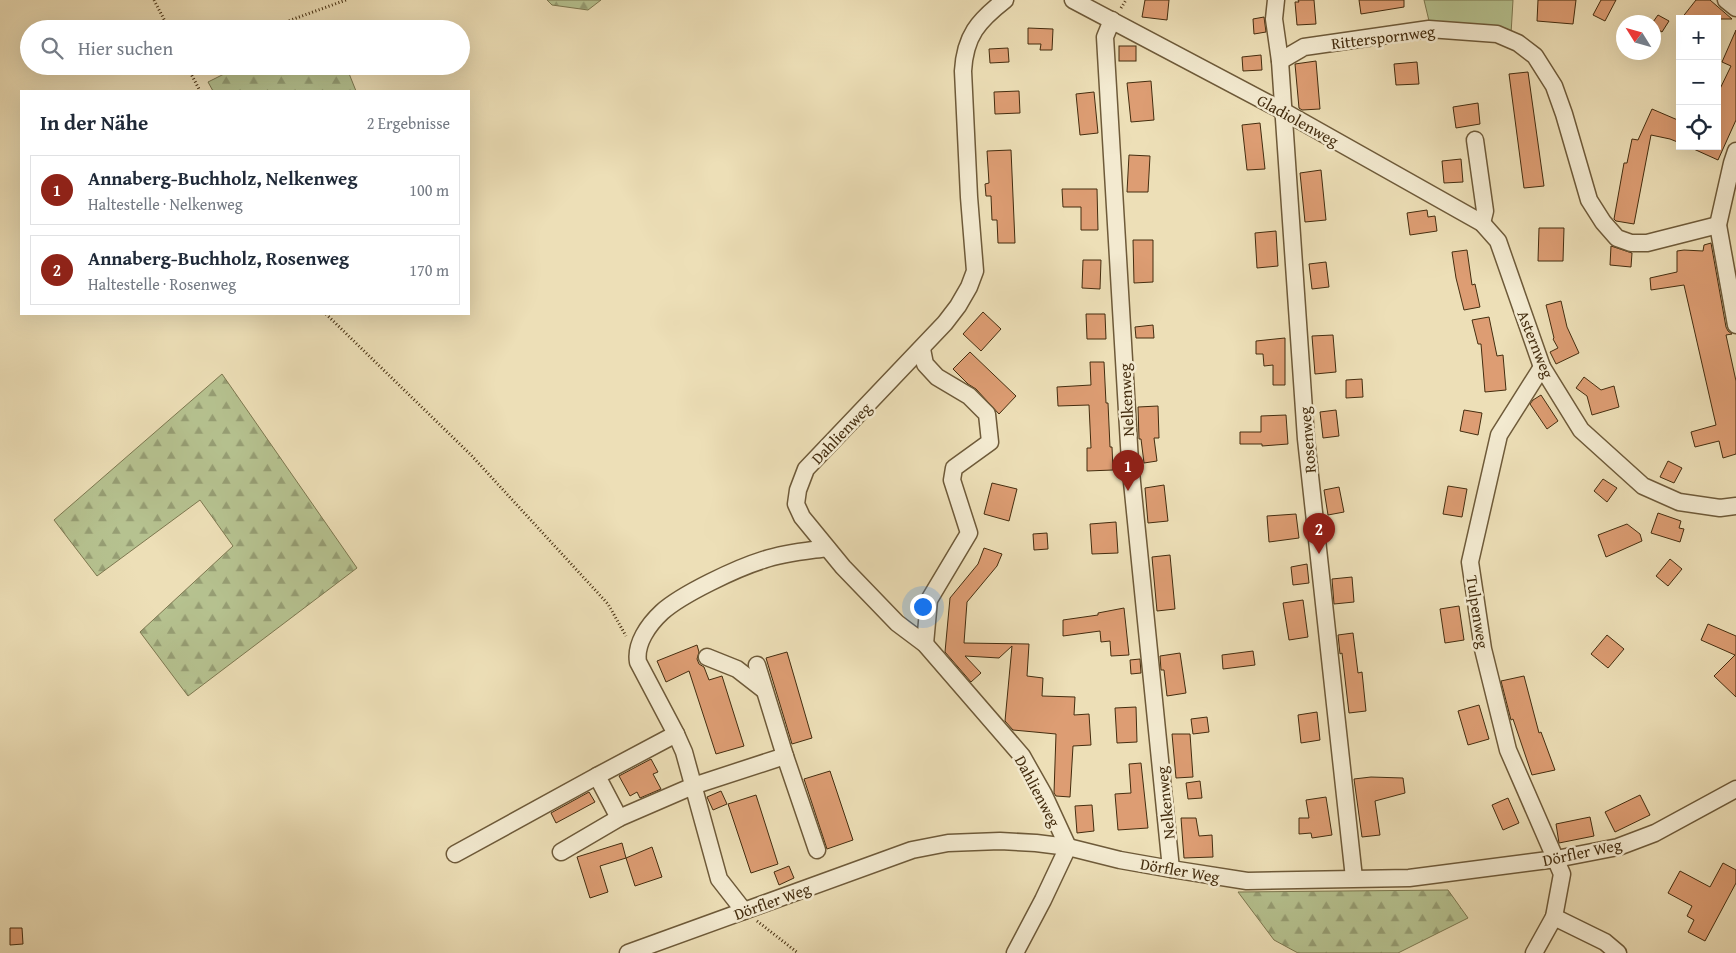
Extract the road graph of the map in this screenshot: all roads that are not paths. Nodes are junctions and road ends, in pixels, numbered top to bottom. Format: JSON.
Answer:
{"nodes":[{"id":1,"x":1004,"y":0,"type":"edge"},
{"id":2,"x":1074,"y":0,"type":"edge"},
{"id":3,"x":1276,"y":0,"type":"edge"},
{"id":4,"x":1726,"y":0,"type":"edge"},
{"id":5,"x":1736,"y":8,"type":"edge"},
{"id":6,"x":1112,"y":20,"type":"junction"},
{"id":7,"x":1280,"y":61,"type":"junction"},
{"id":8,"x":1283,"y":111,"type":"junction"},
{"id":9,"x":1475,"y":140,"type":"dead end"},
{"id":10,"x":1736,"y":151,"type":"edge"},
{"id":11,"x":1482,"y":223,"type":"junction"},
{"id":12,"x":1718,"y":225,"type":"junction"},
{"id":13,"x":1736,"y":325,"type":"edge"},
{"id":14,"x":922,"y":349,"type":"junction"},
{"id":15,"x":1542,"y":368,"type":"junction"},
{"id":16,"x":1736,"y":506,"type":"edge"},
{"id":17,"x":827,"y":548,"type":"junction"},
{"id":18,"x":925,"y":644,"type":"junction"},
{"id":19,"x":707,"y":656,"type":"dead end"},
{"id":20,"x":757,"y":665,"type":"dead end"},
{"id":21,"x":764,"y":690,"type":"junction"},
{"id":22,"x":676,"y":734,"type":"junction"},
{"id":23,"x":785,"y":756,"type":"junction"},
{"id":24,"x":597,"y":776,"type":"junction"},
{"id":25,"x":693,"y":786,"type":"junction"},
{"id":26,"x":1736,"y":789,"type":"edge"},
{"id":27,"x":619,"y":818,"type":"junction"},
{"id":28,"x":1068,"y":848,"type":"junction"},
{"id":29,"x":817,"y":850,"type":"dead end"},
{"id":30,"x":561,"y":852,"type":"dead end"},
{"id":31,"x":455,"y":854,"type":"dead end"},
{"id":32,"x":1556,"y":859,"type":"junction"},
{"id":33,"x":1171,"y":869,"type":"junction"},
{"id":34,"x":1354,"y":878,"type":"junction"},
{"id":35,"x":744,"y":911,"type":"junction"},
{"id":36,"x":1554,"y":917,"type":"junction"},
{"id":37,"x":628,"y":953,"type":"edge"},
{"id":38,"x":1015,"y":953,"type":"edge"},
{"id":39,"x":1534,"y":953,"type":"edge"},
{"id":40,"x":1618,"y":953,"type":"edge"}],
"edges":[{"from":1,"to":14,"type":"street","name":"Dahlienweg"},
{"from":2,"to":6,"type":"street"},
{"from":3,"to":7,"type":"street","name":"Rosenweg"},
{"from":4,"to":5,"type":"street"},
{"from":6,"to":8,"type":"street","name":"Gladiolenweg"},
{"from":6,"to":33,"type":"street","name":"Nelkenweg"},
{"from":7,"to":8,"type":"street","name":"Rosenweg"},
{"from":7,"to":12,"type":"street","name":"Ritterspornweg"},
{"from":8,"to":11,"type":"street","name":"Gladiolenweg"},
{"from":8,"to":34,"type":"street","name":"Rosenweg"},
{"from":9,"to":11,"type":"street"},
{"from":10,"to":12,"type":"street"},
{"from":11,"to":15,"type":"street","name":"Asternweg"},
{"from":12,"to":13,"type":"street"},
{"from":14,"to":17,"type":"street","name":"Dahlienweg"},
{"from":14,"to":18,"type":"street"},
{"from":15,"to":16,"type":"street","name":"Asternweg"},
{"from":15,"to":32,"type":"street","name":"Tulpenweg"},
{"from":17,"to":18,"type":"street","name":"Dahlienweg"},
{"from":17,"to":22,"type":"street"},
{"from":18,"to":28,"type":"street","name":"Dahlienweg"},
{"from":19,"to":21,"type":"street"},
{"from":20,"to":21,"type":"street"},
{"from":21,"to":23,"type":"street"},
{"from":22,"to":24,"type":"street"},
{"from":22,"to":25,"type":"street"},
{"from":23,"to":25,"type":"street"},
{"from":23,"to":29,"type":"street"},
{"from":24,"to":27,"type":"street"},
{"from":24,"to":31,"type":"street"},
{"from":25,"to":27,"type":"street"},
{"from":25,"to":35,"type":"street"},
{"from":26,"to":32,"type":"street","name":"Dörfler Weg"},
{"from":27,"to":30,"type":"street"},
{"from":28,"to":33,"type":"street","name":"Dörfler Weg"},
{"from":28,"to":35,"type":"street","name":"Dörfler Weg"},
{"from":28,"to":38,"type":"street"},
{"from":32,"to":34,"type":"street","name":"Dörfler Weg"},
{"from":32,"to":36,"type":"street","name":"Tulpenweg"},
{"from":33,"to":34,"type":"street","name":"Dörfler Weg"},
{"from":35,"to":37,"type":"street","name":"Dörfler Weg"},
{"from":36,"to":39,"type":"street","name":"Tulpenweg"},
{"from":36,"to":40,"type":"street"}]}
